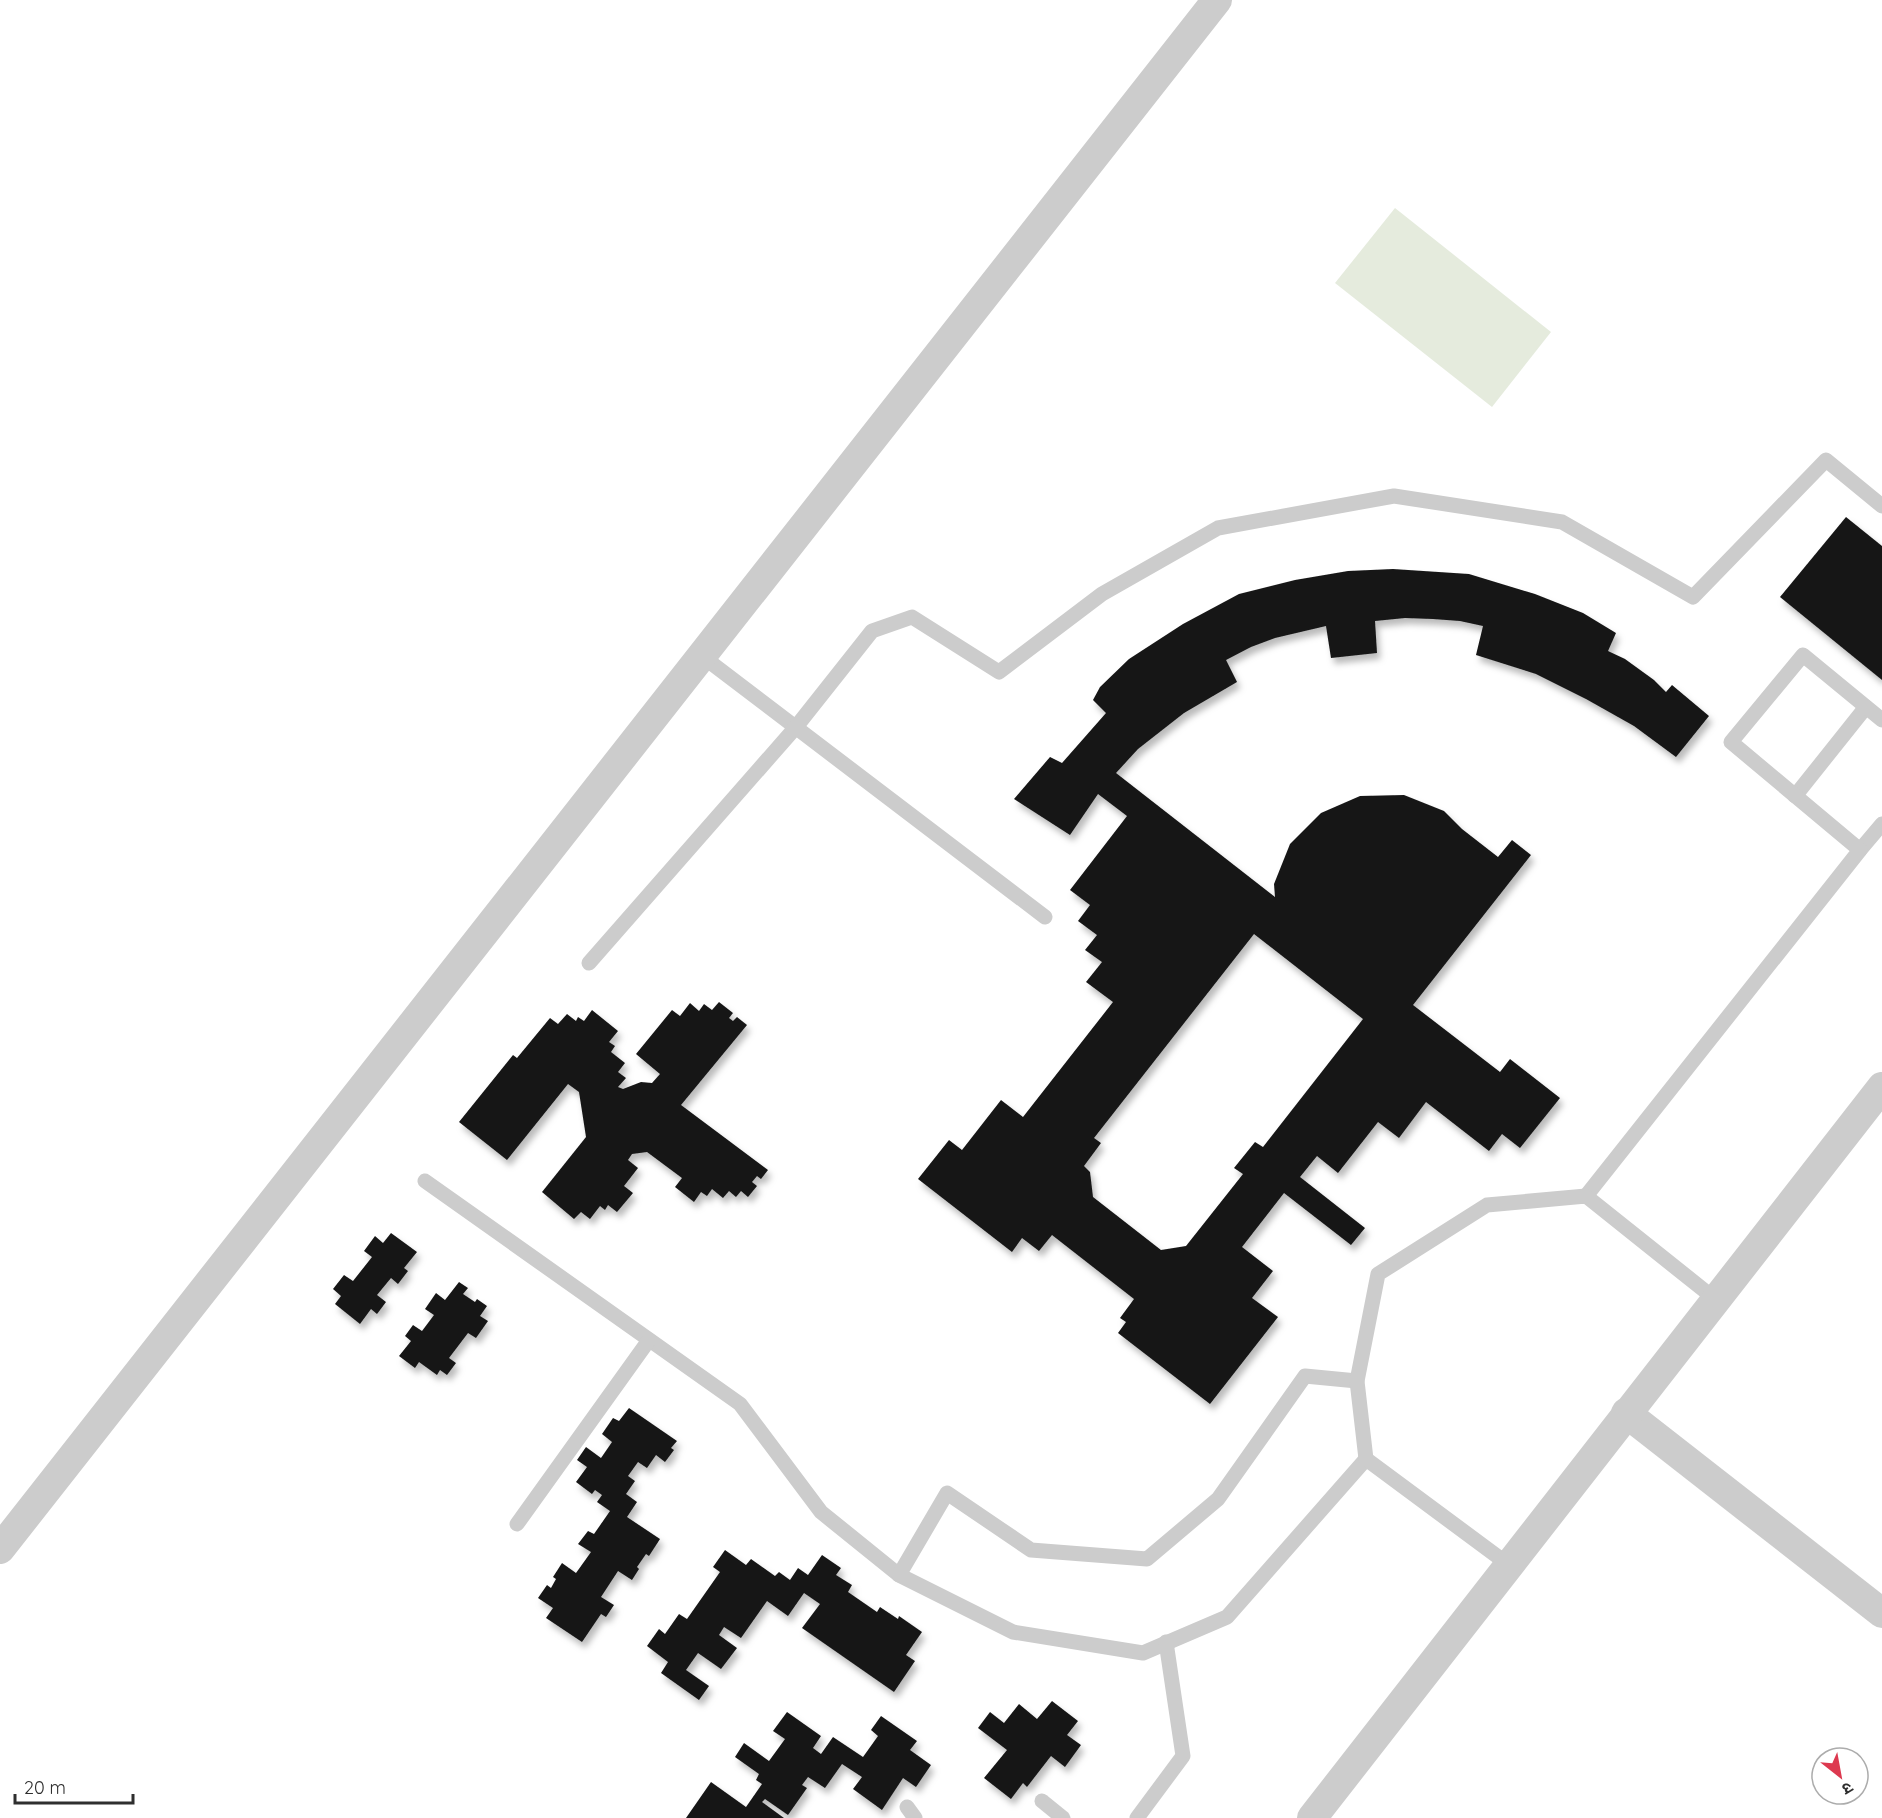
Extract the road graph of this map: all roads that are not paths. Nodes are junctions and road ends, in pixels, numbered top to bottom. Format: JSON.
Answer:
{"nodes":[{"id":1,"x":1217,"y":0,"type":"edge"},
{"id":2,"x":1882,"y":506,"type":"edge"},
{"id":3,"x":702,"y":656,"type":"junction"},
{"id":4,"x":1866,"y":707,"type":"junction"},
{"id":5,"x":1882,"y":720,"type":"edge"},
{"id":6,"x":796,"y":727,"type":"junction"},
{"id":7,"x":1795,"y":796,"type":"junction"},
{"id":8,"x":1882,"y":824,"type":"edge"},
{"id":9,"x":1860,"y":850,"type":"junction"},
{"id":10,"x":1045,"y":917,"type":"dead end"},
{"id":11,"x":590,"y":963,"type":"dead end"},
{"id":12,"x":1882,"y":1087,"type":"edge"},
{"id":13,"x":425,"y":1180,"type":"dead end"},
{"id":14,"x":1586,"y":1196,"type":"junction"},
{"id":15,"x":1716,"y":1299,"type":"junction"},
{"id":16,"x":649,"y":1340,"type":"junction"},
{"id":17,"x":1357,"y":1381,"type":"junction"},
{"id":18,"x":1626,"y":1413,"type":"junction"},
{"id":19,"x":1366,"y":1459,"type":"junction"},
{"id":20,"x":517,"y":1524,"type":"dead end"},
{"id":21,"x":0,"y":1549,"type":"edge"},
{"id":22,"x":1509,"y":1565,"type":"junction"},
{"id":23,"x":899,"y":1575,"type":"junction"},
{"id":24,"x":1882,"y":1613,"type":"edge"},
{"id":25,"x":1166,"y":1642,"type":"junction"},
{"id":26,"x":1042,"y":1801,"type":"dead end"},
{"id":27,"x":1063,"y":1818,"type":"edge"},
{"id":28,"x":1137,"y":1818,"type":"edge"},
{"id":29,"x":1312,"y":1818,"type":"edge"}],
"edges":[{"from":1,"to":3,"type":"street"},
{"from":2,"to":6,"type":"lane"},
{"from":3,"to":6,"type":"lane"},
{"from":3,"to":21,"type":"street"},
{"from":4,"to":5,"type":"lane"},
{"from":4,"to":7,"type":"lane"},
{"from":4,"to":7,"type":"lane"},
{"from":6,"to":10,"type":"lane"},
{"from":6,"to":11,"type":"lane"},
{"from":7,"to":9,"type":"lane"},
{"from":8,"to":9,"type":"lane"},
{"from":9,"to":14,"type":"lane"},
{"from":12,"to":15,"type":"street"},
{"from":13,"to":16,"type":"lane"},
{"from":14,"to":15,"type":"lane"},
{"from":14,"to":17,"type":"lane"},
{"from":15,"to":18,"type":"street"},
{"from":16,"to":20,"type":"lane"},
{"from":16,"to":23,"type":"lane"},
{"from":17,"to":19,"type":"lane"},
{"from":17,"to":23,"type":"lane"},
{"from":18,"to":22,"type":"street"},
{"from":18,"to":24,"type":"street"},
{"from":19,"to":22,"type":"lane"},
{"from":19,"to":25,"type":"lane"},
{"from":22,"to":29,"type":"street"},
{"from":23,"to":25,"type":"lane"},
{"from":25,"to":28,"type":"lane"},
{"from":26,"to":27,"type":"lane"}]}
